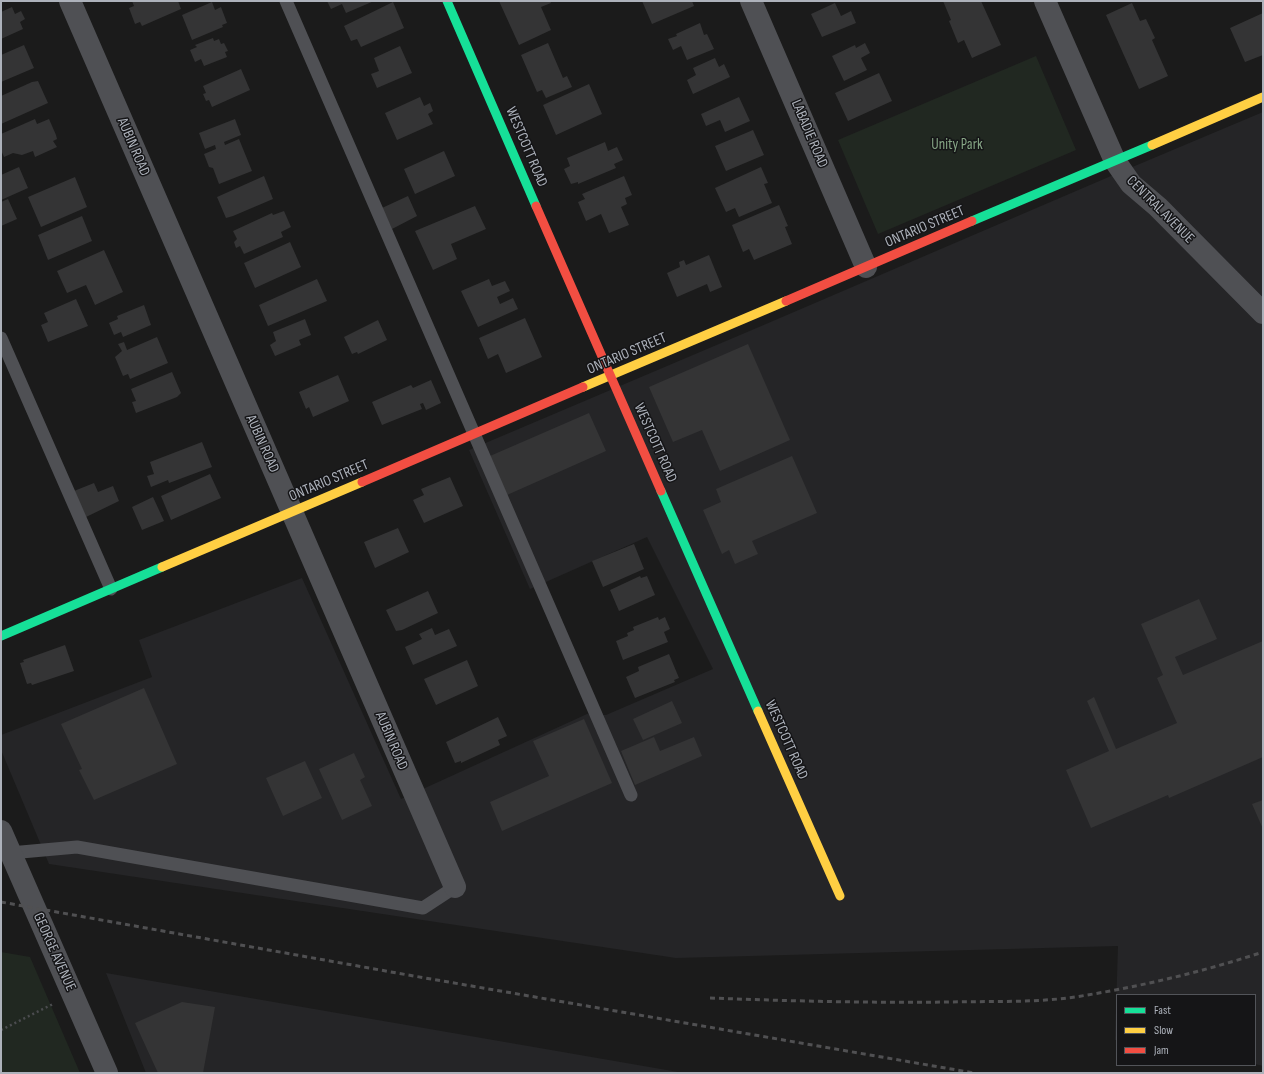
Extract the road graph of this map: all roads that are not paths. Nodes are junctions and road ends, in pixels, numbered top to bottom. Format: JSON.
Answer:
{"nodes":[{"id":1,"x":70,"y":1,"type":"edge"},
{"id":2,"x":286,"y":1,"type":"edge"},
{"id":3,"x":447,"y":1,"type":"edge"},
{"id":4,"x":751,"y":1,"type":"edge"},
{"id":5,"x":1045,"y":1,"type":"edge"},
{"id":6,"x":1263,"y":97,"type":"edge"},
{"id":7,"x":1115,"y":161,"type":"junction"},
{"id":8,"x":866,"y":267,"type":"junction"},
{"id":9,"x":1263,"y":313,"type":"edge"},
{"id":10,"x":1,"y":338,"type":"edge"},
{"id":11,"x":610,"y":376,"type":"junction"},
{"id":12,"x":474,"y":434,"type":"junction"},
{"id":13,"x":292,"y":512,"type":"junction"},
{"id":14,"x":111,"y":589,"type":"junction"},
{"id":15,"x":1,"y":636,"type":"edge"},
{"id":16,"x":631,"y":795,"type":"dead end"},
{"id":17,"x":1,"y":831,"type":"edge"},
{"id":18,"x":10,"y":853,"type":"junction"},
{"id":19,"x":455,"y":887,"type":"joint"},
{"id":20,"x":840,"y":896,"type":"dead end"},
{"id":21,"x":107,"y":1073,"type":"edge"}],
"edges":[{"from":1,"to":13,"type":"street","name":"AUBIN ROAD"},
{"from":2,"to":12,"type":"lane"},
{"from":3,"to":11,"type":"street","name":"WESTCOTT ROAD"},
{"from":4,"to":8,"type":"street","name":"LABADIE ROAD"},
{"from":5,"to":7,"type":"street","name":"CENTRAL AVENUE"},
{"from":6,"to":7,"type":"street","name":"ONTARIO STREET"},
{"from":7,"to":8,"type":"street","name":"ONTARIO STREET"},
{"from":7,"to":9,"type":"street","name":"CENTRAL AVENUE"},
{"from":8,"to":11,"type":"street","name":"ONTARIO STREET"},
{"from":10,"to":14,"type":"lane"},
{"from":11,"to":12,"type":"street","name":"ONTARIO STREET"},
{"from":11,"to":20,"type":"street","name":"WESTCOTT ROAD"},
{"from":12,"to":13,"type":"street","name":"ONTARIO STREET"},
{"from":12,"to":16,"type":"lane"},
{"from":13,"to":14,"type":"street","name":"ONTARIO STREET"},
{"from":13,"to":19,"type":"street","name":"AUBIN ROAD"},
{"from":14,"to":15,"type":"street","name":"ONTARIO STREET"},
{"from":17,"to":18,"type":"street","name":"GEORGE AVENUE"},
{"from":18,"to":19,"type":"lane"},
{"from":18,"to":21,"type":"street","name":"GEORGE AVENUE"}]}
